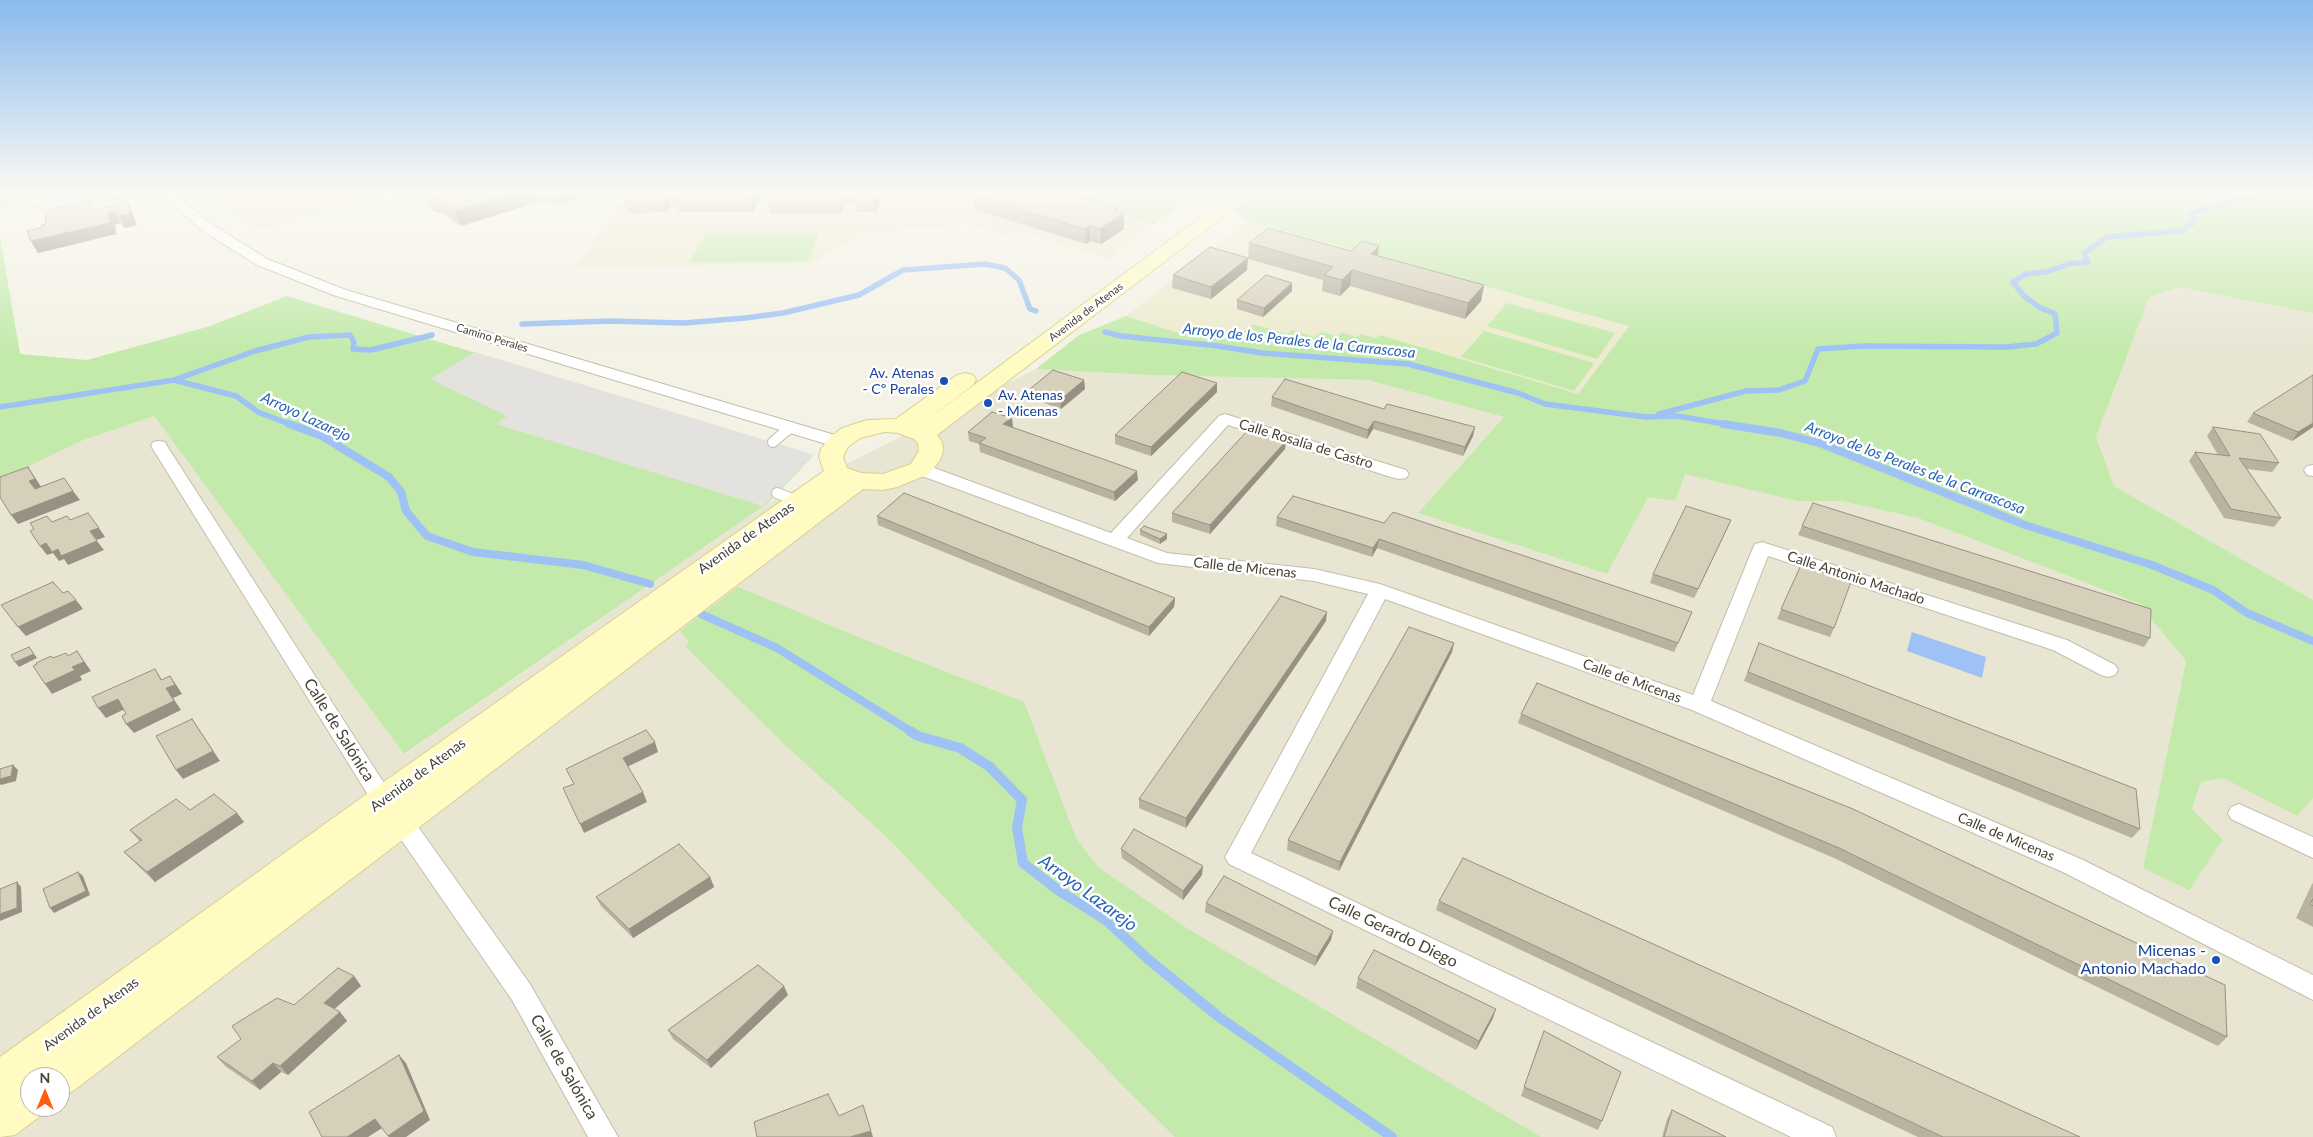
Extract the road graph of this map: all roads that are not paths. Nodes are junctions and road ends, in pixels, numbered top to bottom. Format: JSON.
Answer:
{"nodes":[{"id":1,"x":234,"y":244,"type":"edge"},
{"id":2,"x":1156,"y":244,"type":"edge"},
{"id":3,"x":1173,"y":244,"type":"edge"},
{"id":4,"x":791,"y":427,"type":"junction"},
{"id":5,"x":912,"y":430,"type":"junction"},
{"id":6,"x":773,"y":442,"type":"dead end"},
{"id":7,"x":159,"y":446,"type":"dead end"},
{"id":8,"x":845,"y":465,"type":"junction"},
{"id":9,"x":920,"y":469,"type":"junction"},
{"id":10,"x":1400,"y":474,"type":"dead end"},
{"id":11,"x":1115,"y":540,"type":"junction"},
{"id":12,"x":1380,"y":590,"type":"junction"},
{"id":13,"x":2108,"y":670,"type":"dead end"},
{"id":14,"x":1699,"y":706,"type":"junction"},
{"id":15,"x":392,"y":810,"type":"junction"},
{"id":16,"x":2239,"y":813,"type":"dead end"},
{"id":17,"x":2313,"y":848,"type":"edge"},
{"id":18,"x":2313,"y":988,"type":"edge"},
{"id":19,"x":70,"y":1068,"type":"edge"},
{"id":20,"x":0,"y":1081,"type":"edge"},
{"id":21,"x":20,"y":1106,"type":"edge"},
{"id":22,"x":0,"y":1121,"type":"edge"},
{"id":23,"x":604,"y":1137,"type":"edge"},
{"id":24,"x":1822,"y":1137,"type":"edge"}],
"edges":[{"from":1,"to":4,"type":"street","name":"Camino Perales"},
{"from":2,"to":5,"type":"main road","name":"Avenida de Atenas"},
{"from":3,"to":5,"type":"main road","name":"Avenida de Atenas"},
{"from":4,"to":6,"type":"lane"},
{"from":4,"to":8,"type":"street","name":"Camino Perales"},
{"from":5,"to":8,"type":"main road"},
{"from":5,"to":9,"type":"main road"},
{"from":7,"to":15,"type":"street","name":"Calle de Salónica"},
{"from":8,"to":9,"type":"main road"},
{"from":8,"to":15,"type":"main road","name":"Avenida de Atenas"},
{"from":8,"to":15,"type":"main road","name":"Avenida de Atenas"},
{"from":9,"to":11,"type":"street","name":"Calle de Micenas"},
{"from":10,"to":11,"type":"street","name":"Calle Rosalía de Castro"},
{"from":11,"to":12,"type":"street","name":"Calle de Micenas"},
{"from":12,"to":14,"type":"street","name":"Calle de Micenas"},
{"from":12,"to":24,"type":"street","name":"Calle Gerardo Diego"},
{"from":13,"to":14,"type":"street","name":"Calle Antonio Machado"},
{"from":14,"to":18,"type":"street","name":"Calle de Micenas"},
{"from":15,"to":19,"type":"main road","name":"Avenida de Atenas"},
{"from":15,"to":20,"type":"main road","name":"Avenida de Atenas"},
{"from":15,"to":23,"type":"street","name":"Calle de Salónica"},
{"from":16,"to":17,"type":"street"},
{"from":21,"to":22,"type":"main road"}]}
